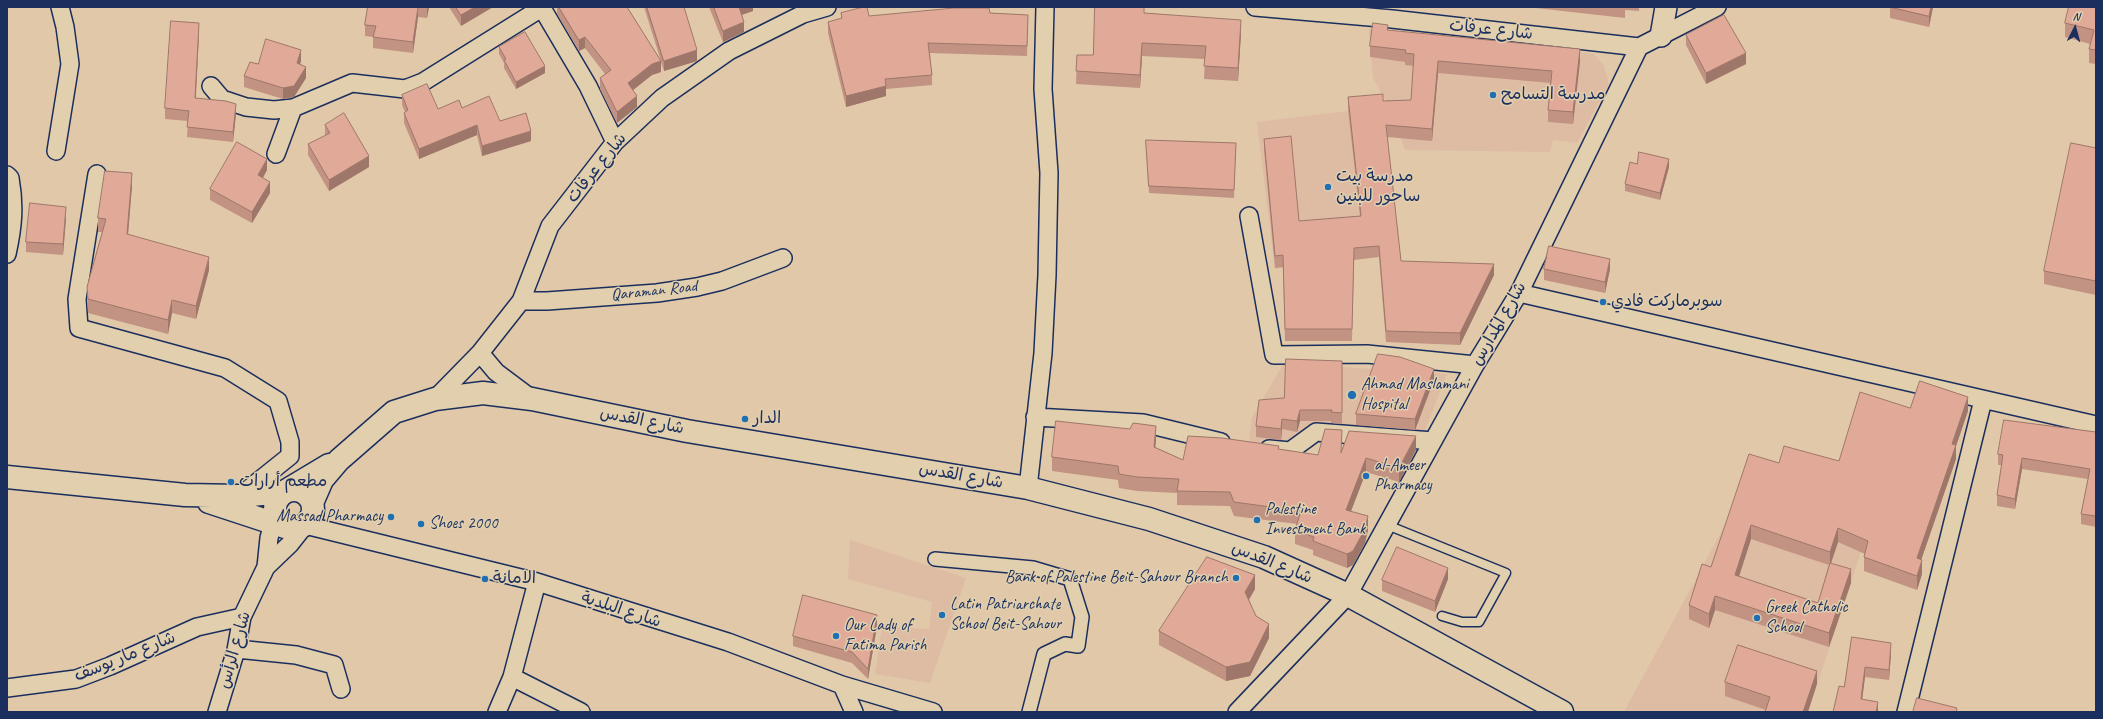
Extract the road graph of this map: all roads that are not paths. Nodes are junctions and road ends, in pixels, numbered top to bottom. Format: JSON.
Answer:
{"nodes":[{"id":1,"x":60,"y":7,"type":"edge"},
{"id":2,"x":827,"y":7,"type":"edge"},
{"id":3,"x":1045,"y":7,"type":"edge"},
{"id":4,"x":1255,"y":7,"type":"edge"},
{"id":5,"x":1666,"y":7,"type":"edge"},
{"id":6,"x":1717,"y":7,"type":"edge"},
{"id":7,"x":536,"y":9,"type":"edge"},
{"id":8,"x":1392,"y":13,"type":"edge"},
{"id":9,"x":1661,"y":36,"type":"junction"},
{"id":10,"x":1639,"y":46,"type":"junction"},
{"id":11,"x":211,"y":86,"type":"dead end"},
{"id":12,"x":293,"y":108,"type":"junction"},
{"id":13,"x":615,"y":142,"type":"junction"},
{"id":14,"x":56,"y":151,"type":"dead end"},
{"id":15,"x":276,"y":154,"type":"dead end"},
{"id":16,"x":97,"y":174,"type":"dead end"},
{"id":17,"x":7,"y":175,"type":"edge"},
{"id":18,"x":1249,"y":216,"type":"dead end"},
{"id":19,"x":7,"y":254,"type":"edge"},
{"id":20,"x":782,"y":258,"type":"dead end"},
{"id":21,"x":1519,"y":293,"type":"junction"},
{"id":22,"x":521,"y":300,"type":"junction"},
{"id":23,"x":480,"y":353,"type":"junction"},
{"id":24,"x":1475,"y":365,"type":"junction"},
{"id":25,"x":435,"y":399,"type":"junction"},
{"id":26,"x":532,"y":399,"type":"junction"},
{"id":27,"x":1983,"y":400,"type":"junction"},
{"id":28,"x":1036,"y":417,"type":"junction"},
{"id":29,"x":2095,"y":421,"type":"edge"},
{"id":30,"x":1433,"y":441,"type":"junction"},
{"id":31,"x":339,"y":460,"type":"junction"},
{"id":32,"x":7,"y":478,"type":"edge"},
{"id":33,"x":1028,"y":488,"type":"junction"},
{"id":34,"x":284,"y":492,"type":"junction"},
{"id":35,"x":185,"y":495,"type":"junction"},
{"id":36,"x":240,"y":496,"type":"junction"},
{"id":37,"x":312,"y":503,"type":"junction"},
{"id":38,"x":286,"y":523,"type":"junction"},
{"id":39,"x":1387,"y":525,"type":"junction"},
{"id":40,"x":935,"y":559,"type":"dead end"},
{"id":41,"x":266,"y":567,"type":"junction"},
{"id":42,"x":537,"y":582,"type":"junction"},
{"id":43,"x":1348,"y":595,"type":"junction"},
{"id":44,"x":1442,"y":616,"type":"dead end"},
{"id":45,"x":242,"y":617,"type":"junction"},
{"id":46,"x":236,"y":649,"type":"junction"},
{"id":47,"x":512,"y":677,"type":"junction"},
{"id":48,"x":842,"y":685,"type":"junction"},
{"id":49,"x":7,"y":688,"type":"edge"},
{"id":50,"x":341,"y":689,"type":"dead end"},
{"id":51,"x":217,"y":712,"type":"edge"},
{"id":52,"x":497,"y":712,"type":"edge"},
{"id":53,"x":581,"y":712,"type":"edge"},
{"id":54,"x":854,"y":712,"type":"edge"},
{"id":55,"x":933,"y":712,"type":"edge"},
{"id":56,"x":1029,"y":712,"type":"edge"},
{"id":57,"x":1237,"y":712,"type":"edge"},
{"id":58,"x":1562,"y":712,"type":"edge"},
{"id":59,"x":1906,"y":712,"type":"edge"}],
"edges":[{"from":1,"to":14,"type":"street"},
{"from":2,"to":13,"type":"street","name":"شارع عرفات"},
{"from":3,"to":28,"type":"street"},
{"from":4,"to":8,"type":"street","name":"شارع عرفات"},
{"from":5,"to":9,"type":"street"},
{"from":6,"to":9,"type":"street"},
{"from":7,"to":12,"type":"street"},
{"from":7,"to":13,"type":"street"},
{"from":8,"to":10,"type":"street","name":"شارع عرفات"},
{"from":9,"to":10,"type":"street"},
{"from":10,"to":21,"type":"street","name":"شارع المدارس"},
{"from":11,"to":12,"type":"street"},
{"from":12,"to":15,"type":"street"},
{"from":13,"to":22,"type":"street","name":"شارع عرفات"},
{"from":16,"to":36,"type":"street"},
{"from":17,"to":19,"type":"street"},
{"from":18,"to":24,"type":"street"},
{"from":20,"to":22,"type":"street","name":"Qaraman Road"},
{"from":21,"to":24,"type":"street","name":"شارع المدارس"},
{"from":21,"to":27,"type":"street"},
{"from":22,"to":23,"type":"street","name":"شارع عرفات"},
{"from":23,"to":25,"type":"street","name":"شارع عرفات"},
{"from":23,"to":26,"type":"street"},
{"from":24,"to":30,"type":"street","name":"شارع المدارس"},
{"from":25,"to":26,"type":"main road","name":"شارع القدس"},
{"from":25,"to":31,"type":"main road","name":"شارع القدس"},
{"from":26,"to":33,"type":"main road","name":"شارع القدس"},
{"from":27,"to":29,"type":"street"},
{"from":27,"to":59,"type":"street"},
{"from":28,"to":30,"type":"street"},
{"from":28,"to":33,"type":"street"},
{"from":30,"to":39,"type":"street","name":"شارع المدارس"},
{"from":31,"to":34,"type":"main road","name":"شارع القدس"},
{"from":31,"to":37,"type":"main road","name":"شارع القدس"},
{"from":32,"to":35,"type":"main road"},
{"from":33,"to":43,"type":"main road","name":"شارع القدس"},
{"from":34,"to":36,"type":"main road"},
{"from":34,"to":37,"type":"main road"},
{"from":34,"to":38,"type":"main road"},
{"from":35,"to":36,"type":"main road"},
{"from":35,"to":38,"type":"main road"},
{"from":37,"to":38,"type":"main road"},
{"from":38,"to":41,"type":"street","name":"شارع الرأس"},
{"from":38,"to":41,"type":"street","name":"شارع الرأس"},
{"from":38,"to":42,"type":"street","name":"شارع البلدية"},
{"from":39,"to":43,"type":"street","name":"شارع المدارس"},
{"from":39,"to":44,"type":"lane"},
{"from":40,"to":56,"type":"street"},
{"from":41,"to":45,"type":"street","name":"شارع الرأس"},
{"from":42,"to":47,"type":"street"},
{"from":42,"to":48,"type":"street","name":"شارع البلدية"},
{"from":43,"to":57,"type":"street","name":"شارع المدارس"},
{"from":43,"to":58,"type":"main road","name":"شارع القدس"},
{"from":45,"to":46,"type":"street","name":"شارع الرأس"},
{"from":45,"to":49,"type":"street","name":"شارع مار يوسف"},
{"from":46,"to":50,"type":"street"},
{"from":46,"to":51,"type":"street","name":"شارع الرأس"},
{"from":47,"to":52,"type":"street"},
{"from":47,"to":53,"type":"street"},
{"from":48,"to":54,"type":"street"},
{"from":48,"to":55,"type":"street","name":"شارع البلدية"}]}
